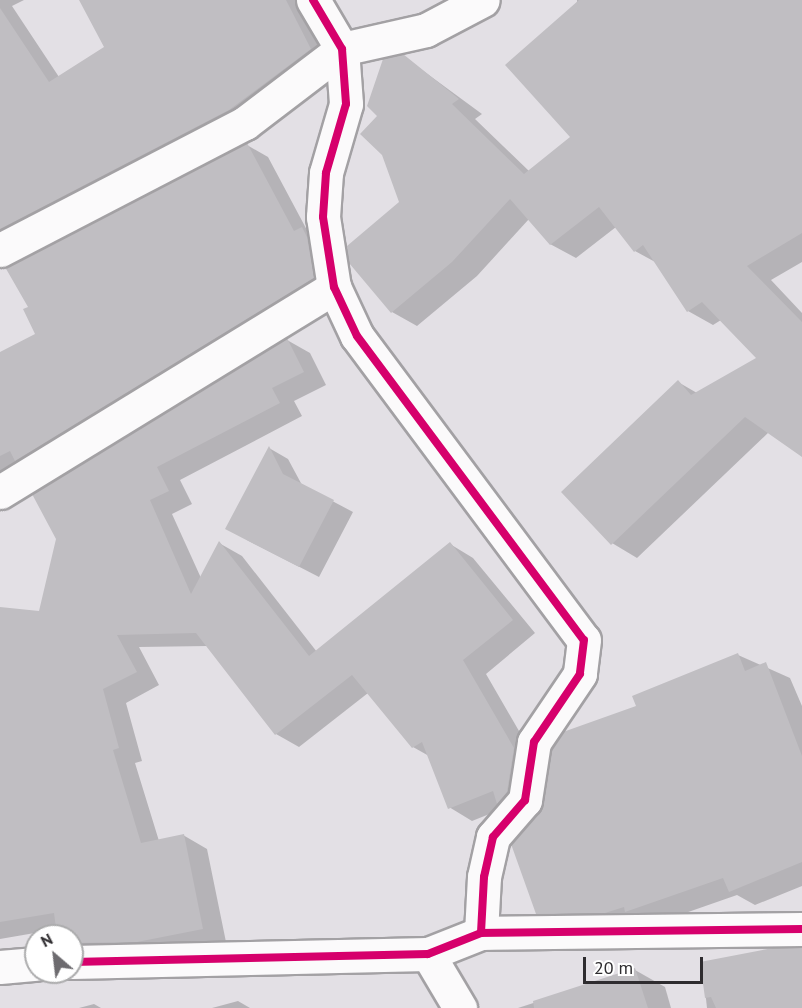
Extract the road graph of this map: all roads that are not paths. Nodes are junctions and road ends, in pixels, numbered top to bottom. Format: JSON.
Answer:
{"nodes":[{"id":1,"x":313,"y":0,"type":"edge"},
{"id":2,"x":483,"y":0,"type":"edge"},
{"id":3,"x":342,"y":49,"type":"junction"},
{"id":4,"x":0,"y":250,"type":"edge"},
{"id":5,"x":334,"y":287,"type":"junction"},
{"id":6,"x":0,"y":492,"type":"edge"},
{"id":7,"x":802,"y":929,"type":"edge"},
{"id":8,"x":481,"y":933,"type":"junction"},
{"id":9,"x":428,"y":954,"type":"junction"},
{"id":10,"x":84,"y":962,"type":"edge"},
{"id":11,"x":24,"y":965,"type":"edge"},
{"id":12,"x":0,"y":967,"type":"edge"},
{"id":13,"x":460,"y":1008,"type":"edge"}],
"edges":[{"from":1,"to":3,"type":"street"},
{"from":2,"to":3,"type":"street"},
{"from":3,"to":4,"type":"street"},
{"from":3,"to":5,"type":"street"},
{"from":5,"to":6,"type":"street"},
{"from":5,"to":8,"type":"street"},
{"from":7,"to":8,"type":"street"},
{"from":8,"to":9,"type":"street"},
{"from":9,"to":10,"type":"street"},
{"from":9,"to":13,"type":"street"},
{"from":11,"to":12,"type":"street"}]}
